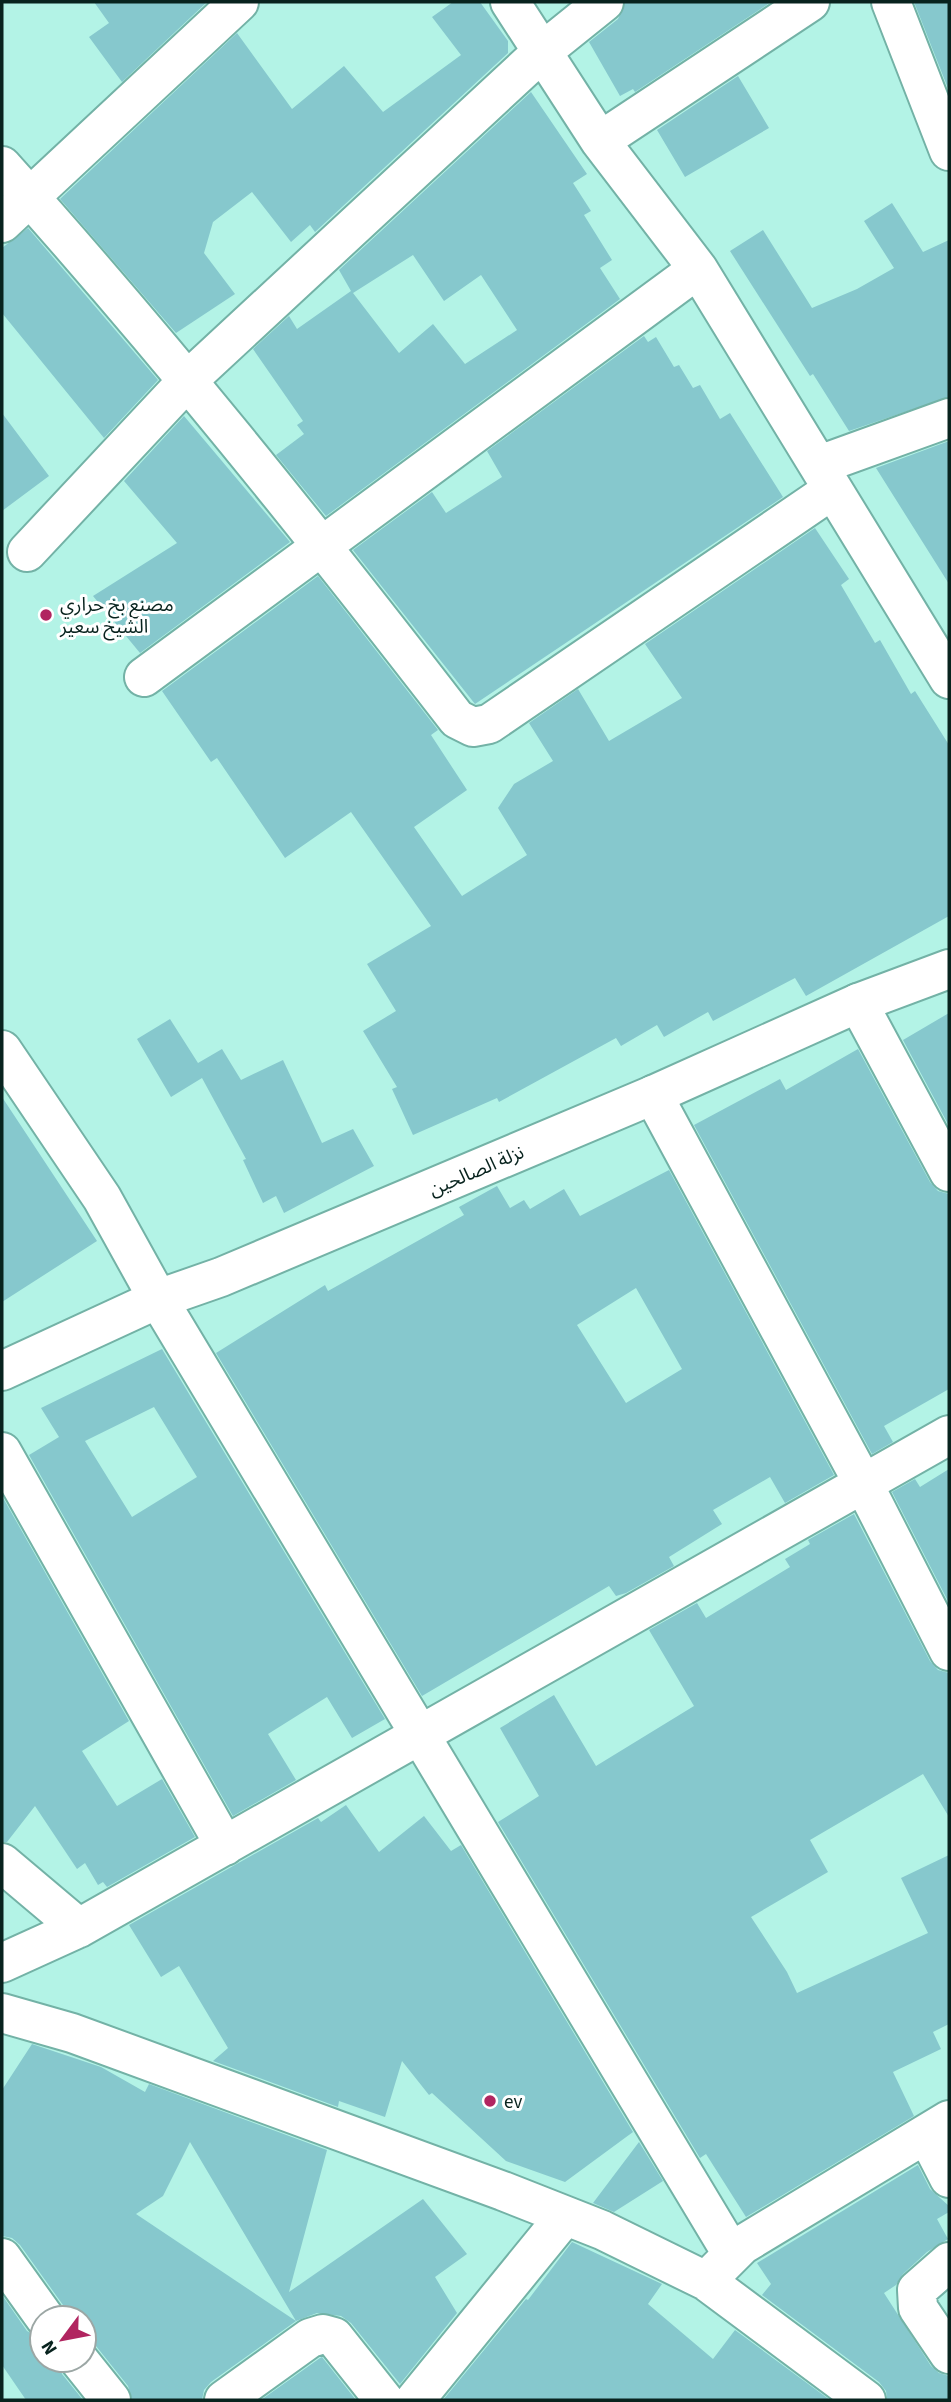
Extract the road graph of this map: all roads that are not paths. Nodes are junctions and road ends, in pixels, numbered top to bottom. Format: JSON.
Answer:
{"nodes":[{"id":1,"x":239,"y":2,"type":"edge"},
{"id":2,"x":510,"y":2,"type":"edge"},
{"id":3,"x":604,"y":2,"type":"edge"},
{"id":4,"x":810,"y":2,"type":"edge"},
{"id":5,"x":891,"y":2,"type":"edge"},
{"id":6,"x":543,"y":51,"type":"junction"},
{"id":7,"x":600,"y":141,"type":"junction"},
{"id":8,"x":949,"y":151,"type":"edge"},
{"id":9,"x":2,"y":166,"type":"edge"},
{"id":10,"x":29,"y":196,"type":"junction"},
{"id":11,"x":2,"y":223,"type":"edge"},
{"id":12,"x":698,"y":269,"type":"junction"},
{"id":13,"x":188,"y":380,"type":"junction"},
{"id":14,"x":949,"y":418,"type":"edge"},
{"id":15,"x":826,"y":477,"type":"junction"},
{"id":16,"x":324,"y":546,"type":"junction"},
{"id":17,"x":27,"y":552,"type":"dead end"},
{"id":18,"x":145,"y":677,"type":"dead end"},
{"id":19,"x":949,"y":679,"type":"edge"},
{"id":20,"x":949,"y":969,"type":"edge"},
{"id":21,"x":858,"y":1003,"type":"junction"},
{"id":22,"x":2,"y":1051,"type":"edge"},
{"id":23,"x":653,"y":1095,"type":"junction"},
{"id":24,"x":949,"y":1172,"type":"edge"},
{"id":25,"x":158,"y":1299,"type":"junction"},
{"id":26,"x":2,"y":1371,"type":"edge"},
{"id":27,"x":949,"y":1434,"type":"edge"},
{"id":28,"x":2,"y":1452,"type":"edge"},
{"id":29,"x":863,"y":1483,"type":"junction"},
{"id":30,"x":949,"y":1651,"type":"edge"},
{"id":31,"x":419,"y":1736,"type":"junction"},
{"id":32,"x":225,"y":1846,"type":"junction"},
{"id":33,"x":2,"y":1863,"type":"edge"},
{"id":34,"x":79,"y":1928,"type":"junction"},
{"id":35,"x":2,"y":1963,"type":"edge"},
{"id":36,"x":2,"y":2013,"type":"edge"},
{"id":37,"x":938,"y":2128,"type":"edge"},
{"id":38,"x":949,"y":2178,"type":"edge"},
{"id":39,"x":565,"y":2216,"type":"junction"},
{"id":40,"x":2,"y":2258,"type":"edge"},
{"id":41,"x":949,"y":2262,"type":"edge"},
{"id":42,"x":719,"y":2267,"type":"junction"},
{"id":43,"x":36,"y":2304,"type":"edge"},
{"id":44,"x":949,"y":2354,"type":"edge"},
{"id":45,"x":90,"y":2374,"type":"edge"},
{"id":46,"x":111,"y":2400,"type":"edge"},
{"id":47,"x":224,"y":2400,"type":"edge"},
{"id":48,"x":384,"y":2400,"type":"edge"},
{"id":49,"x":415,"y":2400,"type":"edge"},
{"id":50,"x":866,"y":2400,"type":"edge"}],
"edges":[{"from":1,"to":10,"type":"street"},
{"from":2,"to":6,"type":"street"},
{"from":3,"to":6,"type":"street"},
{"from":4,"to":7,"type":"street"},
{"from":5,"to":8,"type":"street"},
{"from":6,"to":7,"type":"street"},
{"from":6,"to":13,"type":"street"},
{"from":7,"to":12,"type":"street"},
{"from":9,"to":10,"type":"street"},
{"from":10,"to":11,"type":"street"},
{"from":10,"to":13,"type":"street"},
{"from":12,"to":15,"type":"street"},
{"from":12,"to":16,"type":"street"},
{"from":13,"to":16,"type":"street"},
{"from":13,"to":17,"type":"street"},
{"from":14,"to":15,"type":"street"},
{"from":15,"to":16,"type":"street"},
{"from":15,"to":19,"type":"street"},
{"from":16,"to":18,"type":"street"},
{"from":20,"to":21,"type":"street","name":"نزلة الصالحين"},
{"from":21,"to":23,"type":"street","name":"نزلة الصالحين"},
{"from":21,"to":24,"type":"street"},
{"from":22,"to":25,"type":"street"},
{"from":23,"to":25,"type":"street","name":"نزلة الصالحين"},
{"from":23,"to":29,"type":"street"},
{"from":25,"to":26,"type":"street","name":"نزلة الصالحين"},
{"from":25,"to":31,"type":"street"},
{"from":27,"to":29,"type":"street"},
{"from":28,"to":32,"type":"street"},
{"from":29,"to":30,"type":"street"},
{"from":29,"to":31,"type":"street"},
{"from":31,"to":32,"type":"street"},
{"from":31,"to":42,"type":"street"},
{"from":32,"to":34,"type":"street"},
{"from":33,"to":34,"type":"street"},
{"from":34,"to":35,"type":"street"},
{"from":36,"to":39,"type":"street"},
{"from":37,"to":38,"type":"street"},
{"from":37,"to":42,"type":"street"},
{"from":39,"to":42,"type":"street"},
{"from":39,"to":49,"type":"street"},
{"from":40,"to":43,"type":"street"},
{"from":41,"to":44,"type":"street"},
{"from":42,"to":50,"type":"street"},
{"from":45,"to":46,"type":"street"},
{"from":47,"to":48,"type":"street"}]}
